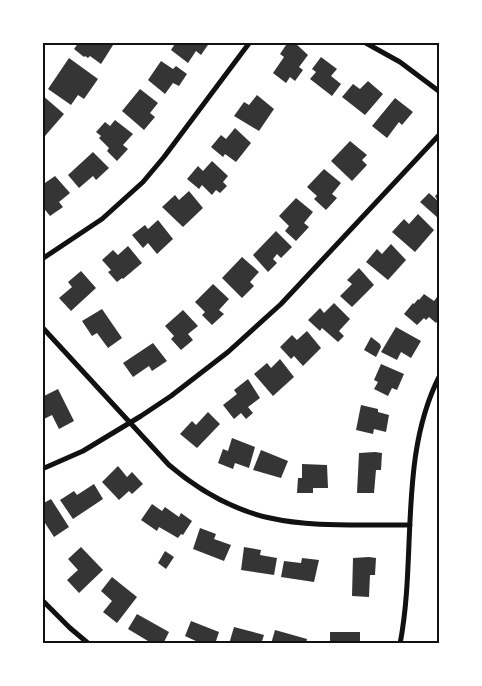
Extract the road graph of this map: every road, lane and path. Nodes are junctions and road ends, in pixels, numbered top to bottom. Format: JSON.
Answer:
{"nodes":[{"id":1,"x":250,"y":42,"type":"edge"},
{"id":2,"x":364,"y":42,"type":"edge"},
{"id":3,"x":440,"y":92,"type":"edge"},
{"id":4,"x":440,"y":134,"type":"edge"},
{"id":5,"x":42,"y":259,"type":"edge"},
{"id":6,"x":42,"y":327,"type":"edge"},
{"id":7,"x":440,"y":375,"type":"edge"},
{"id":8,"x":130,"y":422,"type":"junction"},
{"id":9,"x":42,"y":469,"type":"edge"},
{"id":10,"x":410,"y":525,"type":"junction"},
{"id":11,"x":42,"y":600,"type":"edge"},
{"id":12,"x":90,"y":644,"type":"edge"},
{"id":13,"x":400,"y":644,"type":"edge"}],
"edges":[{"from":1,"to":5,"type":"street"},
{"from":2,"to":3,"type":"street"},
{"from":4,"to":8,"type":"street"},
{"from":6,"to":8,"type":"street"},
{"from":7,"to":10,"type":"street"},
{"from":8,"to":9,"type":"street"},
{"from":8,"to":10,"type":"street"},
{"from":10,"to":13,"type":"street"},
{"from":11,"to":12,"type":"street"}]}
